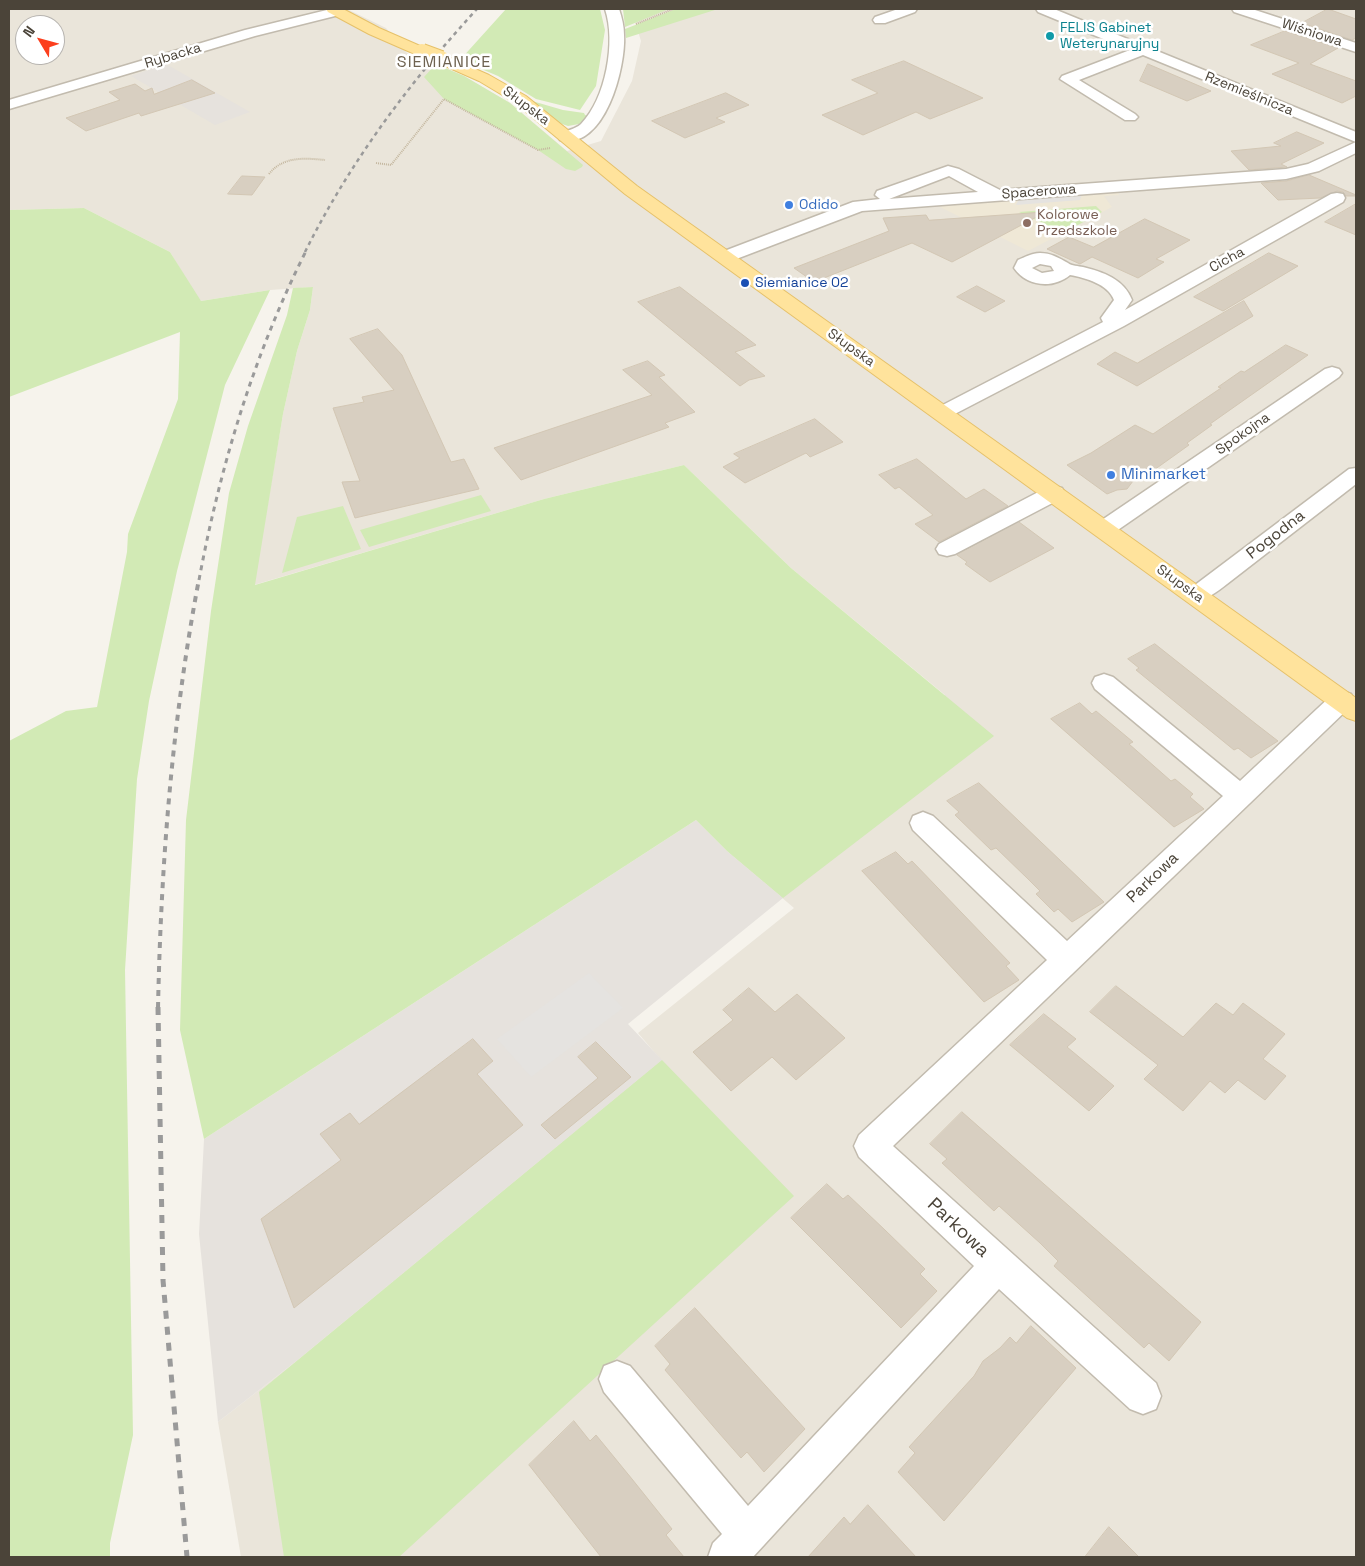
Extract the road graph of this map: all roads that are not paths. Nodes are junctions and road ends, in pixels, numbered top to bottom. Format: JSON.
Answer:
{"nodes":[{"id":1,"x":612,"y":9,"type":"edge"},
{"id":2,"x":910,"y":9,"type":"edge"},
{"id":3,"x":1043,"y":9,"type":"edge"},
{"id":4,"x":1238,"y":9,"type":"edge"},
{"id":5,"x":336,"y":10,"type":"edge"},
{"id":6,"x":880,"y":20,"type":"dead end"},
{"id":7,"x":1356,"y":48,"type":"edge"},
{"id":8,"x":1143,"y":50,"type":"junction"},
{"id":9,"x":9,"y":104,"type":"edge"},
{"id":10,"x":1130,"y":117,"type":"dead end"},
{"id":11,"x":1356,"y":137,"type":"edge"},
{"id":12,"x":560,"y":142,"type":"junction"},
{"id":13,"x":1356,"y":147,"type":"edge"},
{"id":14,"x":1054,"y":179,"type":"dead end"},
{"id":15,"x":986,"y":191,"type":"junction"},
{"id":16,"x":1337,"y":198,"type":"dead end"},
{"id":17,"x":870,"y":204,"type":"junction"},
{"id":18,"x":725,"y":257,"type":"junction"},
{"id":19,"x":1063,"y":269,"type":"dead end"},
{"id":20,"x":1117,"y":322,"type":"junction"},
{"id":21,"x":1332,"y":373,"type":"dead end"},
{"id":22,"x":942,"y":413,"type":"junction"},
{"id":23,"x":1356,"y":474,"type":"edge"},
{"id":24,"x":1054,"y":493,"type":"junction"},
{"id":25,"x":1104,"y":529,"type":"junction"},
{"id":26,"x":947,"y":550,"type":"dead end"},
{"id":27,"x":1194,"y":594,"type":"junction"},
{"id":28,"x":1104,"y":683,"type":"dead end"},
{"id":29,"x":1349,"y":706,"type":"edge"},
{"id":30,"x":1240,"y":796,"type":"junction"},
{"id":31,"x":923,"y":824,"type":"dead end"},
{"id":32,"x":1067,"y":960,"type":"junction"},
{"id":33,"x":998,"y":1265,"type":"junction"},
{"id":34,"x":617,"y":1379,"type":"dead end"},
{"id":35,"x":1143,"y":1396,"type":"dead end"},
{"id":36,"x":737,"y":1546,"type":"edge"}],
"edges":[{"from":1,"to":12,"type":"street"},
{"from":2,"to":6,"type":"street"},
{"from":3,"to":8,"type":"street","name":"Rzemieślnicza"},
{"from":4,"to":7,"type":"street","name":"Wiśniowa"},
{"from":5,"to":9,"type":"street","name":"Rybacka"},
{"from":5,"to":12,"type":"main road","name":"Słupska","bridge":true},
{"from":8,"to":10,"type":"street"},
{"from":8,"to":11,"type":"street","name":"Rzemieślnicza"},
{"from":12,"to":18,"type":"main road","name":"Słupska"},
{"from":13,"to":15,"type":"street","name":"Spacerowa"},
{"from":14,"to":15,"type":"street"},
{"from":15,"to":17,"type":"street","name":"Spacerowa"},
{"from":15,"to":17,"type":"street"},
{"from":16,"to":20,"type":"street","name":"Cicha"},
{"from":17,"to":18,"type":"street","name":"Spacerowa"},
{"from":18,"to":22,"type":"main road","name":"Słupska"},
{"from":19,"to":20,"type":"street"},
{"from":20,"to":22,"type":"street","name":"Cicha"},
{"from":21,"to":25,"type":"street","name":"Spokojna"},
{"from":22,"to":24,"type":"main road","name":"Słupska"},
{"from":23,"to":27,"type":"street","name":"Pogodna"},
{"from":24,"to":25,"type":"main road","name":"Słupska"},
{"from":24,"to":26,"type":"street"},
{"from":25,"to":27,"type":"main road","name":"Słupska"},
{"from":27,"to":29,"type":"main road","name":"Słupska"},
{"from":28,"to":30,"type":"street"},
{"from":29,"to":30,"type":"street","name":"Parkowa"},
{"from":30,"to":32,"type":"street","name":"Parkowa"},
{"from":31,"to":32,"type":"street"},
{"from":32,"to":33,"type":"street","name":"Parkowa"},
{"from":33,"to":35,"type":"street"},
{"from":33,"to":36,"type":"street","name":"Parkowa"},
{"from":34,"to":36,"type":"street"}]}
